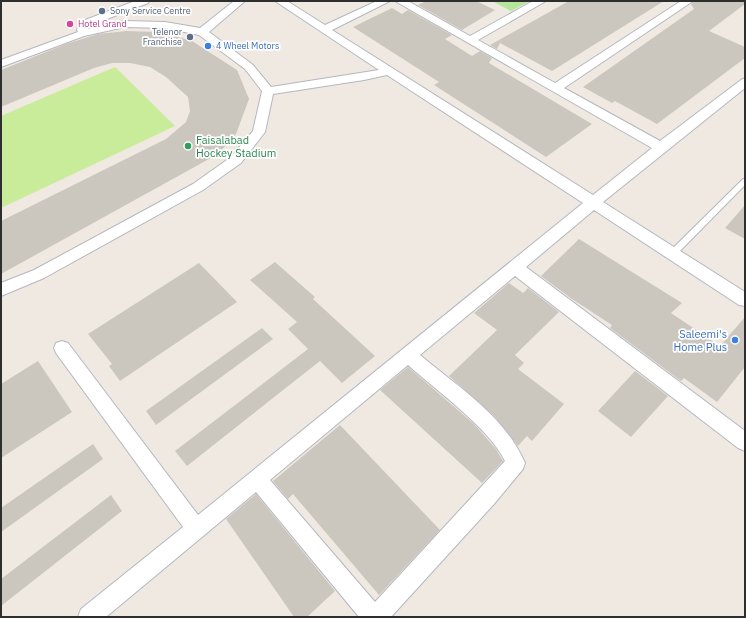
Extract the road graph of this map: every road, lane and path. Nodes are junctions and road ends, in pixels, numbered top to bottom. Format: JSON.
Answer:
{"nodes":[{"id":1,"x":144,"y":1,"type":"edge"},
{"id":2,"x":240,"y":1,"type":"edge"},
{"id":3,"x":280,"y":1,"type":"edge"},
{"id":4,"x":385,"y":1,"type":"edge"},
{"id":5,"x":400,"y":1,"type":"edge"},
{"id":6,"x":541,"y":1,"type":"edge"},
{"id":7,"x":688,"y":1,"type":"edge"},
{"id":8,"x":325,"y":29,"type":"junction"},
{"id":9,"x":202,"y":32,"type":"junction"},
{"id":10,"x":81,"y":34,"type":"junction"},
{"id":11,"x":470,"y":40,"type":"junction"},
{"id":12,"x":1,"y":64,"type":"edge"},
{"id":13,"x":390,"y":71,"type":"junction"},
{"id":14,"x":745,"y":82,"type":"edge"},
{"id":15,"x":555,"y":88,"type":"junction"},
{"id":16,"x":268,"y":91,"type":"junction"},
{"id":17,"x":661,"y":148,"type":"junction"},
{"id":18,"x":745,"y":181,"type":"edge"},
{"id":19,"x":593,"y":204,"type":"junction"},
{"id":20,"x":672,"y":254,"type":"junction"},
{"id":21,"x":515,"y":267,"type":"junction"},
{"id":22,"x":1,"y":290,"type":"edge"},
{"id":23,"x":745,"y":300,"type":"edge"},
{"id":24,"x":62,"y":348,"type":"dead end"},
{"id":25,"x":408,"y":355,"type":"junction"},
{"id":26,"x":745,"y":442,"type":"edge"},
{"id":27,"x":257,"y":479,"type":"junction"},
{"id":28,"x":196,"y":529,"type":"junction"},
{"id":29,"x":89,"y":617,"type":"edge"},
{"id":30,"x":373,"y":617,"type":"edge"},
{"id":31,"x":376,"y":617,"type":"edge"}],
"edges":[{"from":1,"to":10,"type":"street"},
{"from":2,"to":9,"type":"street"},
{"from":3,"to":8,"type":"street"},
{"from":4,"to":8,"type":"street"},
{"from":5,"to":11,"type":"street"},
{"from":6,"to":11,"type":"street"},
{"from":7,"to":15,"type":"street"},
{"from":8,"to":13,"type":"street"},
{"from":9,"to":10,"type":"street"},
{"from":9,"to":16,"type":"street"},
{"from":10,"to":12,"type":"street"},
{"from":11,"to":15,"type":"street"},
{"from":13,"to":16,"type":"street"},
{"from":13,"to":19,"type":"street"},
{"from":14,"to":17,"type":"street"},
{"from":15,"to":17,"type":"street"},
{"from":16,"to":22,"type":"street"},
{"from":17,"to":19,"type":"street"},
{"from":18,"to":20,"type":"lane"},
{"from":19,"to":20,"type":"street"},
{"from":19,"to":21,"type":"street"},
{"from":20,"to":23,"type":"street"},
{"from":21,"to":25,"type":"street"},
{"from":21,"to":26,"type":"street"},
{"from":24,"to":28,"type":"street"},
{"from":25,"to":27,"type":"street"},
{"from":25,"to":31,"type":"street"},
{"from":27,"to":28,"type":"street"},
{"from":27,"to":30,"type":"street"},
{"from":28,"to":29,"type":"street"}]}
